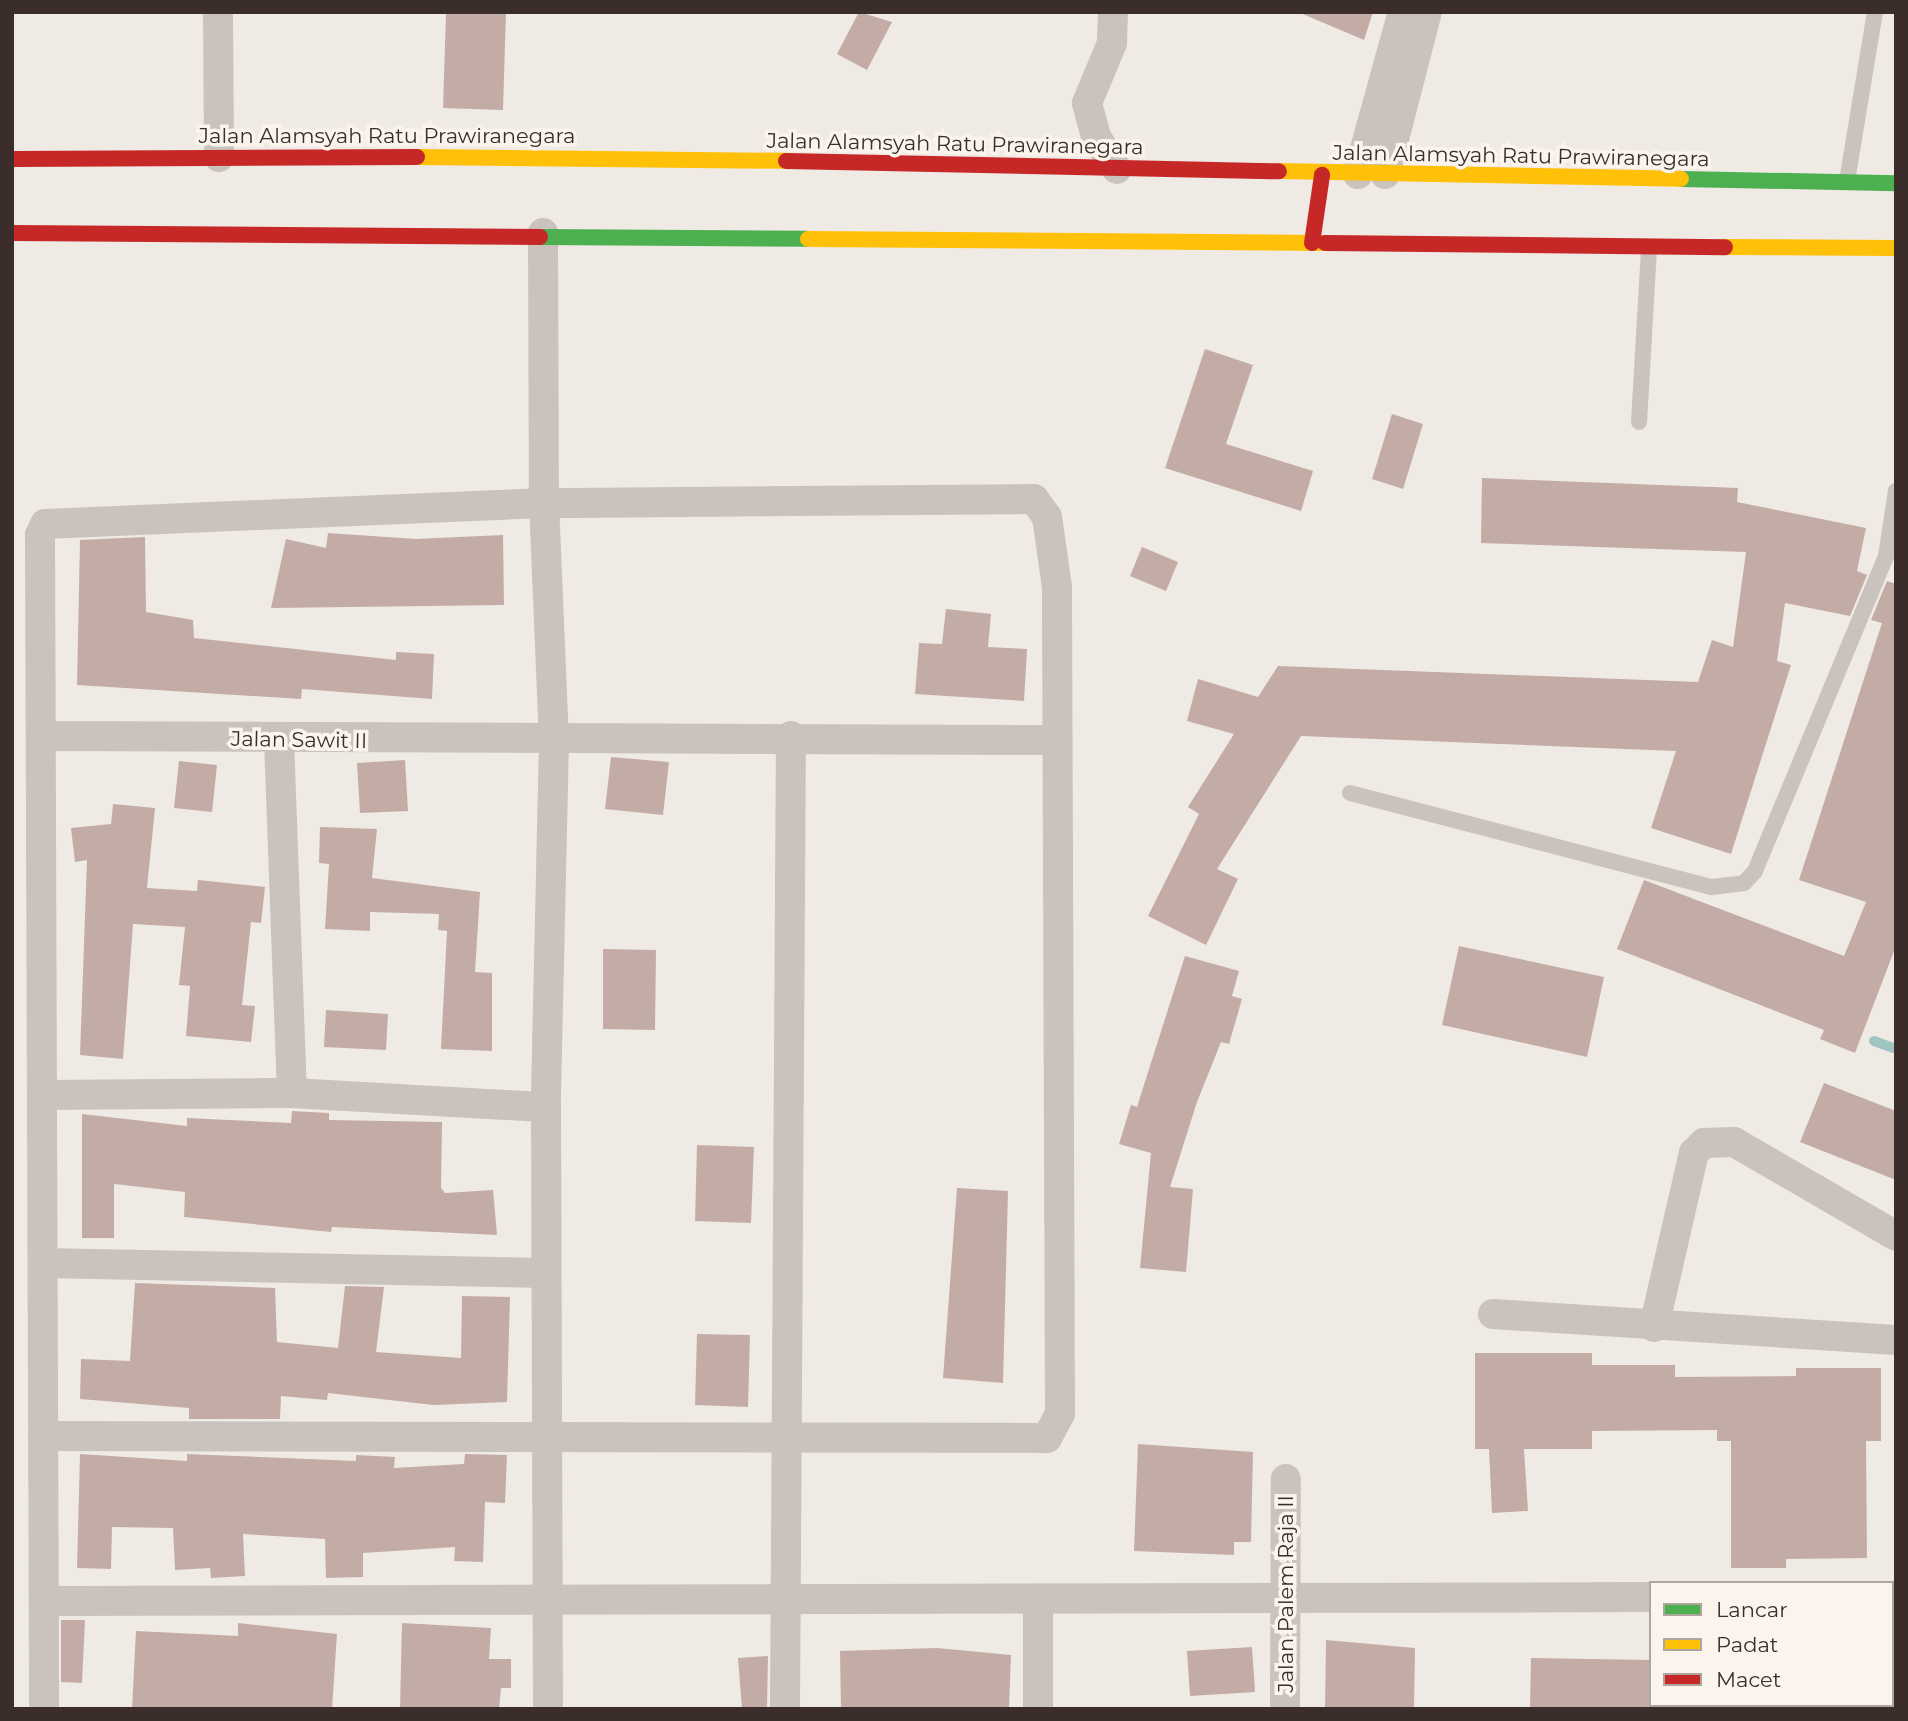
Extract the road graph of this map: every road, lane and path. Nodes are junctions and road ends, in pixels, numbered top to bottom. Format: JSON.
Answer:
{"nodes":[{"id":1,"x":218,"y":12,"type":"edge"},
{"id":2,"x":1113,"y":12,"type":"edge"},
{"id":3,"x":1403,"y":12,"type":"edge"},
{"id":4,"x":1427,"y":12,"type":"edge"},
{"id":5,"x":1875,"y":12,"type":"edge"},
{"id":6,"x":219,"y":157,"type":"junction"},
{"id":7,"x":12,"y":159,"type":"edge"},
{"id":8,"x":1117,"y":169,"type":"junction"},
{"id":9,"x":1372,"y":174,"type":"junction"},
{"id":10,"x":1322,"y":175,"type":"junction"},
{"id":11,"x":1847,"y":181,"type":"junction"},
{"id":12,"x":1896,"y":183,"type":"edge"},
{"id":13,"x":12,"y":233,"type":"edge"},
{"id":14,"x":543,"y":233,"type":"junction"},
{"id":15,"x":1312,"y":243,"type":"junction"},
{"id":16,"x":1649,"y":247,"type":"junction"},
{"id":17,"x":1896,"y":248,"type":"edge"},
{"id":18,"x":1639,"y":422,"type":"dead end"},
{"id":19,"x":1896,"y":491,"type":"edge"},
{"id":20,"x":544,"y":503,"type":"junction"},
{"id":21,"x":43,"y":736,"type":"junction"},
{"id":22,"x":791,"y":736,"type":"junction"},
{"id":23,"x":278,"y":740,"type":"junction"},
{"id":24,"x":1057,"y":740,"type":"junction"},
{"id":25,"x":554,"y":741,"type":"junction"},
{"id":26,"x":1350,"y":793,"type":"dead end"},
{"id":27,"x":292,"y":1093,"type":"junction"},
{"id":28,"x":43,"y":1095,"type":"junction"},
{"id":29,"x":546,"y":1107,"type":"junction"},
{"id":30,"x":1896,"y":1236,"type":"edge"},
{"id":31,"x":43,"y":1263,"type":"junction"},
{"id":32,"x":546,"y":1273,"type":"junction"},
{"id":33,"x":1493,"y":1314,"type":"dead end"},
{"id":34,"x":1654,"y":1327,"type":"junction"},
{"id":35,"x":1896,"y":1340,"type":"edge"},
{"id":36,"x":547,"y":1433,"type":"junction"},
{"id":37,"x":786,"y":1435,"type":"junction"},
{"id":38,"x":43,"y":1436,"type":"junction"},
{"id":39,"x":1286,"y":1479,"type":"dead end"},
{"id":40,"x":1649,"y":1597,"type":"edge"},
{"id":41,"x":1286,"y":1599,"type":"junction"},
{"id":42,"x":44,"y":1601,"type":"junction"},
{"id":43,"x":783,"y":1601,"type":"junction"},
{"id":44,"x":1038,"y":1601,"type":"junction"},
{"id":45,"x":548,"y":1603,"type":"junction"},
{"id":46,"x":44,"y":1709,"type":"edge"},
{"id":47,"x":548,"y":1709,"type":"edge"},
{"id":48,"x":785,"y":1709,"type":"edge"},
{"id":49,"x":1038,"y":1709,"type":"edge"},
{"id":50,"x":1285,"y":1709,"type":"edge"}],
"edges":[{"from":1,"to":6,"type":"street"},
{"from":2,"to":8,"type":"street"},
{"from":3,"to":9,"type":"street"},
{"from":4,"to":9,"type":"street"},
{"from":5,"to":11,"type":"lane"},
{"from":6,"to":7,"type":"highway","name":"Jalan Alamsyah Ratu Prawiranegara"},
{"from":6,"to":8,"type":"highway","name":"Jalan Alamsyah Ratu Prawiranegara"},
{"from":8,"to":10,"type":"highway","name":"Jalan Alamsyah Ratu Prawiranegara"},
{"from":9,"to":10,"type":"highway","name":"Jalan Alamsyah Ratu Prawiranegara"},
{"from":9,"to":11,"type":"highway","name":"Jalan Alamsyah Ratu Prawiranegara"},
{"from":10,"to":15,"type":"highway"},
{"from":11,"to":12,"type":"highway","name":"Jalan Alamsyah Ratu Prawiranegara"},
{"from":13,"to":14,"type":"highway"},
{"from":14,"to":15,"type":"highway"},
{"from":14,"to":20,"type":"street"},
{"from":15,"to":16,"type":"highway"},
{"from":16,"to":17,"type":"highway"},
{"from":16,"to":18,"type":"lane"},
{"from":19,"to":26,"type":"lane"},
{"from":20,"to":21,"type":"street"},
{"from":20,"to":24,"type":"street"},
{"from":20,"to":25,"type":"street"},
{"from":21,"to":23,"type":"street","name":"Jalan Sawit II"},
{"from":21,"to":28,"type":"street"},
{"from":22,"to":24,"type":"street","name":"Jalan Sawit II"},
{"from":22,"to":25,"type":"street","name":"Jalan Sawit II"},
{"from":22,"to":37,"type":"street"},
{"from":23,"to":25,"type":"street","name":"Jalan Sawit II"},
{"from":23,"to":27,"type":"street"},
{"from":24,"to":37,"type":"street"},
{"from":25,"to":29,"type":"street"},
{"from":27,"to":28,"type":"street"},
{"from":27,"to":29,"type":"street"},
{"from":28,"to":31,"type":"street"},
{"from":29,"to":32,"type":"street"},
{"from":30,"to":34,"type":"street"},
{"from":31,"to":32,"type":"street"},
{"from":31,"to":38,"type":"street"},
{"from":32,"to":36,"type":"street"},
{"from":33,"to":34,"type":"street"},
{"from":34,"to":35,"type":"street"},
{"from":36,"to":37,"type":"street"},
{"from":36,"to":38,"type":"street"},
{"from":36,"to":45,"type":"street"},
{"from":37,"to":43,"type":"street"},
{"from":38,"to":42,"type":"street"},
{"from":39,"to":41,"type":"street","name":"Jalan Palem Raja II"},
{"from":40,"to":41,"type":"street"},
{"from":41,"to":44,"type":"street"},
{"from":41,"to":50,"type":"street","name":"Jalan Palem Raja II"},
{"from":42,"to":45,"type":"street"},
{"from":42,"to":46,"type":"street"},
{"from":43,"to":44,"type":"street"},
{"from":43,"to":45,"type":"street"},
{"from":43,"to":48,"type":"street"},
{"from":44,"to":49,"type":"street"},
{"from":45,"to":47,"type":"street"}]}
